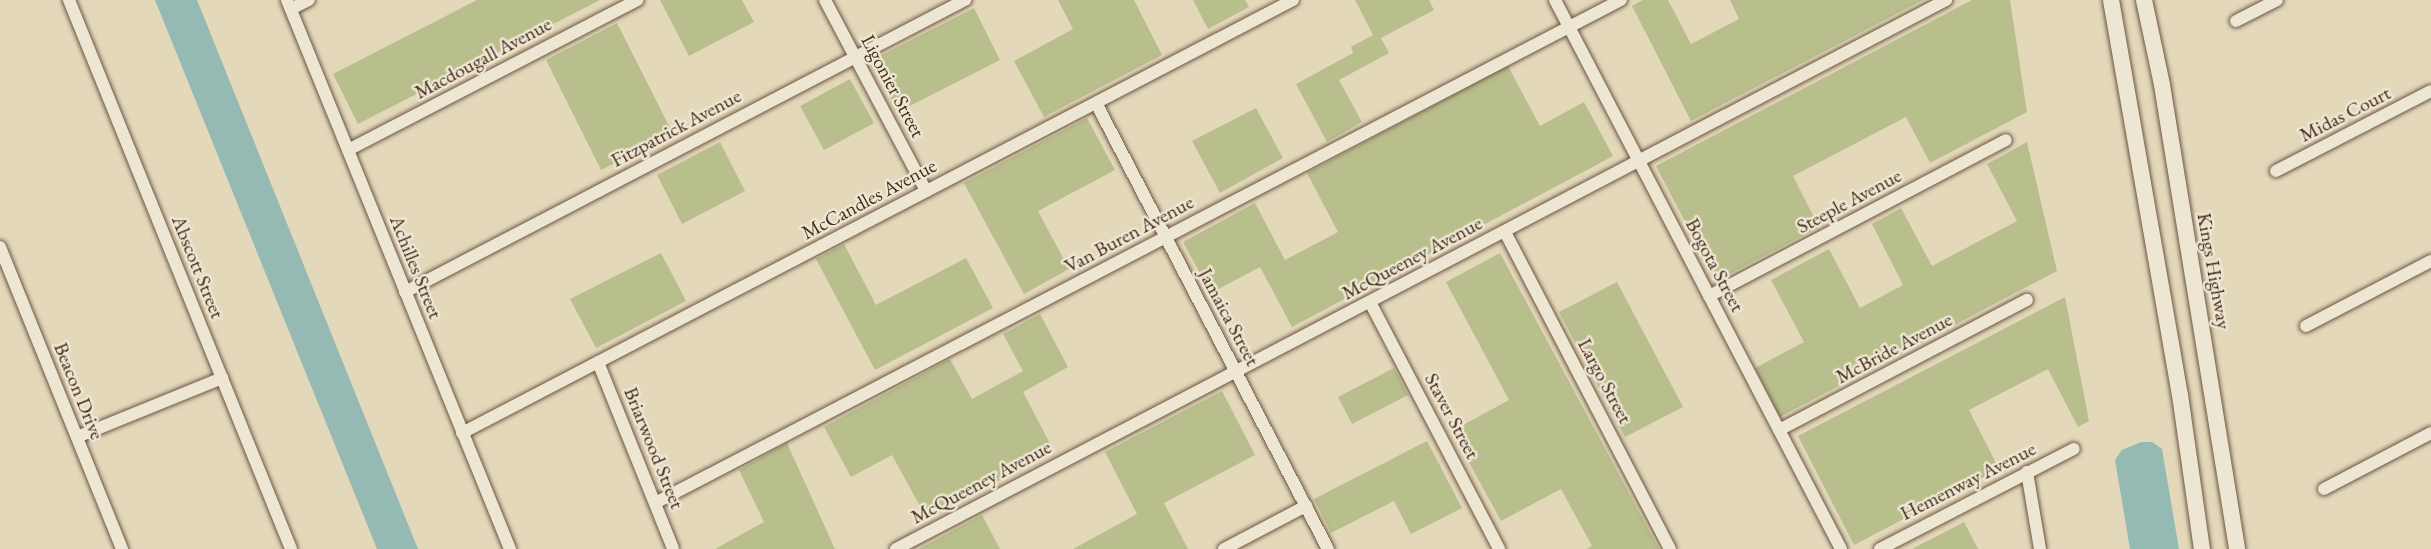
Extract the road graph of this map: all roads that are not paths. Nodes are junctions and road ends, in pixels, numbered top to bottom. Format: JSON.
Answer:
{"nodes":[{"id":1,"x":69,"y":0,"type":"edge"},
{"id":2,"x":309,"y":0,"type":"edge"},
{"id":3,"x":637,"y":0,"type":"edge"},
{"id":4,"x":825,"y":0,"type":"edge"},
{"id":5,"x":965,"y":0,"type":"edge"},
{"id":6,"x":1293,"y":0,"type":"edge"},
{"id":7,"x":1555,"y":0,"type":"edge"},
{"id":8,"x":1621,"y":0,"type":"edge"},
{"id":9,"x":1946,"y":0,"type":"edge"},
{"id":10,"x":2110,"y":0,"type":"edge"},
{"id":11,"x":2144,"y":0,"type":"edge"},
{"id":12,"x":2277,"y":0,"type":"edge"},
{"id":13,"x":289,"y":5,"type":"edge"},
{"id":14,"x":2236,"y":21,"type":"dead end"},
{"id":15,"x":1569,"y":27,"type":"junction"},
{"id":16,"x":855,"y":57,"type":"junction"},
{"id":17,"x":2431,"y":91,"type":"edge"},
{"id":18,"x":1096,"y":103,"type":"junction"},
{"id":19,"x":2007,"y":140,"type":"dead end"},
{"id":20,"x":348,"y":150,"type":"junction"},
{"id":21,"x":1639,"y":162,"type":"junction"},
{"id":22,"x":2276,"y":171,"type":"dead end"},
{"id":23,"x":926,"y":191,"type":"junction"},
{"id":24,"x":1505,"y":232,"type":"junction"},
{"id":25,"x":1166,"y":237,"type":"junction"},
{"id":26,"x":0,"y":247,"type":"edge"},
{"id":27,"x":2431,"y":261,"type":"edge"},
{"id":28,"x":405,"y":292,"type":"junction"},
{"id":29,"x":1709,"y":296,"type":"junction"},
{"id":30,"x":2027,"y":300,"type":"dead end"},
{"id":31,"x":1370,"y":302,"type":"junction"},
{"id":32,"x":2306,"y":326,"type":"dead end"},
{"id":33,"x":597,"y":362,"type":"junction"},
{"id":34,"x":1236,"y":372,"type":"junction"},
{"id":35,"x":222,"y":378,"type":"junction"},
{"id":36,"x":1779,"y":430,"type":"junction"},
{"id":37,"x":462,"y":433,"type":"junction"},
{"id":38,"x":2431,"y":433,"type":"edge"},
{"id":39,"x":77,"y":437,"type":"junction"},
{"id":40,"x":2074,"y":449,"type":"dead end"},
{"id":41,"x":2027,"y":472,"type":"junction"},
{"id":42,"x":2324,"y":489,"type":"dead end"},
{"id":43,"x":655,"y":503,"type":"junction"},
{"id":44,"x":1306,"y":506,"type":"junction"},
{"id":45,"x":120,"y":548,"type":"edge"},
{"id":46,"x":291,"y":549,"type":"edge"},
{"id":47,"x":510,"y":549,"type":"edge"},
{"id":48,"x":673,"y":549,"type":"edge"},
{"id":49,"x":896,"y":549,"type":"edge"},
{"id":50,"x":1224,"y":549,"type":"edge"},
{"id":51,"x":1328,"y":549,"type":"edge"},
{"id":52,"x":1499,"y":549,"type":"edge"},
{"id":53,"x":1670,"y":549,"type":"edge"},
{"id":54,"x":1841,"y":549,"type":"edge"},
{"id":55,"x":1880,"y":549,"type":"edge"},
{"id":56,"x":2040,"y":549,"type":"edge"},
{"id":57,"x":2202,"y":549,"type":"edge"},
{"id":58,"x":2237,"y":549,"type":"edge"}],
"edges":[{"from":1,"to":35,"type":"street","name":"Abscott Street"},
{"from":2,"to":13,"type":"street"},
{"from":3,"to":20,"type":"street","name":"Macdougall Avenue"},
{"from":4,"to":16,"type":"street","name":"Ligonier Street"},
{"from":5,"to":16,"type":"street","name":"Fitzpatrick Avenue"},
{"from":6,"to":18,"type":"street","name":"McCandles Avenue"},
{"from":7,"to":15,"type":"street","name":"Bogota Street"},
{"from":8,"to":15,"type":"street","name":"Van Buren Avenue"},
{"from":9,"to":21,"type":"street","name":"McQueeney Avenue"},
{"from":10,"to":57,"type":"main road"},
{"from":11,"to":58,"type":"main road","name":"Kings Highway"},
{"from":12,"to":14,"type":"street"},
{"from":13,"to":20,"type":"street","name":"Achilles Street"},
{"from":15,"to":21,"type":"street","name":"Bogota Street"},
{"from":15,"to":25,"type":"street","name":"Van Buren Avenue"},
{"from":16,"to":23,"type":"street","name":"Ligonier Street"},
{"from":16,"to":28,"type":"street","name":"Fitzpatrick Avenue"},
{"from":17,"to":22,"type":"street","name":"Midas Court"},
{"from":18,"to":23,"type":"street","name":"McCandles Avenue"},
{"from":18,"to":25,"type":"street","name":"Jamaica Street"},
{"from":19,"to":29,"type":"street","name":"Steeple Avenue"},
{"from":20,"to":28,"type":"street","name":"Achilles Street"},
{"from":21,"to":24,"type":"street","name":"McQueeney Avenue"},
{"from":21,"to":29,"type":"street","name":"Bogota Street"},
{"from":23,"to":33,"type":"street","name":"McCandles Avenue"},
{"from":24,"to":31,"type":"street","name":"McQueeney Avenue"},
{"from":24,"to":53,"type":"street","name":"Largo Street"},
{"from":25,"to":34,"type":"street","name":"Jamaica Street"},
{"from":25,"to":43,"type":"street","name":"Van Buren Avenue"},
{"from":26,"to":39,"type":"street","name":"Beacon Drive"},
{"from":27,"to":32,"type":"street"},
{"from":28,"to":37,"type":"street","name":"Achilles Street"},
{"from":29,"to":36,"type":"street","name":"Bogota Street"},
{"from":30,"to":36,"type":"street","name":"McBride Avenue"},
{"from":31,"to":34,"type":"street","name":"McQueeney Avenue"},
{"from":31,"to":52,"type":"street","name":"Staver Street"},
{"from":33,"to":37,"type":"street","name":"McCandles Avenue"},
{"from":33,"to":43,"type":"street","name":"Briarwood Street"},
{"from":34,"to":44,"type":"street","name":"Jamaica Street"},
{"from":34,"to":49,"type":"street","name":"McQueeney Avenue"},
{"from":35,"to":39,"type":"street"},
{"from":35,"to":46,"type":"street","name":"Abscott Street"},
{"from":36,"to":54,"type":"street","name":"Bogota Street"},
{"from":37,"to":47,"type":"street","name":"Achilles Street"},
{"from":38,"to":42,"type":"street"},
{"from":39,"to":45,"type":"street","name":"Beacon Drive"},
{"from":40,"to":41,"type":"street","name":"Hemenway Avenue"},
{"from":41,"to":55,"type":"street","name":"Hemenway Avenue"},
{"from":41,"to":56,"type":"street"},
{"from":43,"to":48,"type":"street","name":"Briarwood Street"},
{"from":44,"to":50,"type":"street"},
{"from":44,"to":51,"type":"street","name":"Jamaica Street"}]}
